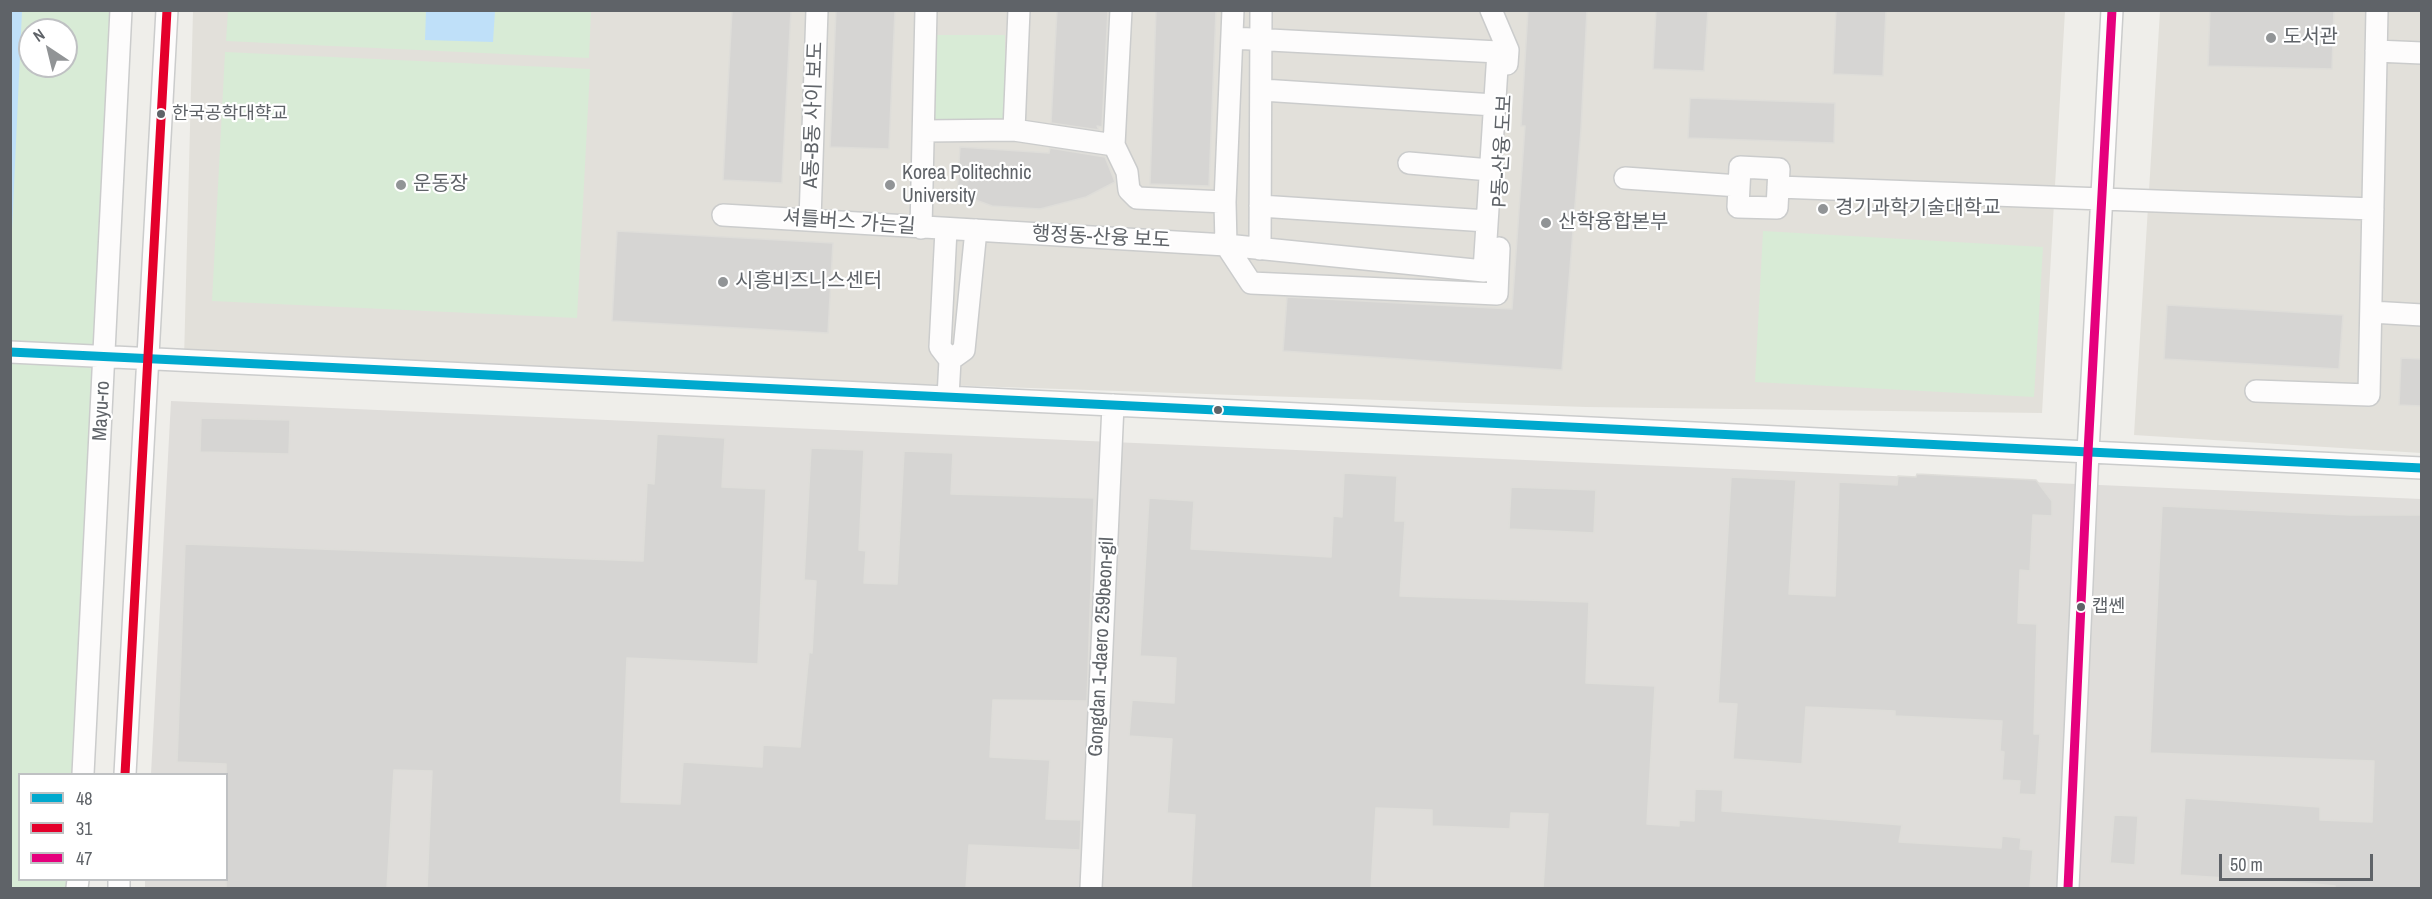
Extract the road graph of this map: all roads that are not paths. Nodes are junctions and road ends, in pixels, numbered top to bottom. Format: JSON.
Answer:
{"nodes":[{"id":1,"x":121,"y":10,"type":"edge"},
{"id":2,"x":167,"y":10,"type":"edge"},
{"id":3,"x":817,"y":10,"type":"edge"},
{"id":4,"x":926,"y":10,"type":"edge"},
{"id":5,"x":1019,"y":10,"type":"edge"},
{"id":6,"x":1121,"y":10,"type":"edge"},
{"id":7,"x":1233,"y":10,"type":"edge"},
{"id":8,"x":1261,"y":10,"type":"edge"},
{"id":9,"x":1491,"y":10,"type":"edge"},
{"id":10,"x":2112,"y":10,"type":"edge"},
{"id":11,"x":2377,"y":10,"type":"edge"},
{"id":12,"x":1232,"y":38,"type":"junction"},
{"id":13,"x":1263,"y":40,"type":"junction"},
{"id":14,"x":2376,"y":51,"type":"junction"},
{"id":15,"x":2421,"y":53,"type":"edge"},
{"id":16,"x":1262,"y":90,"type":"junction"},
{"id":17,"x":1494,"y":105,"type":"junction"},
{"id":18,"x":925,"y":130,"type":"junction"},
{"id":19,"x":1014,"y":130,"type":"junction"},
{"id":20,"x":1114,"y":145,"type":"junction"},
{"id":21,"x":1409,"y":164,"type":"dead end"},
{"id":22,"x":1490,"y":170,"type":"junction"},
{"id":23,"x":1625,"y":178,"type":"dead end"},
{"id":24,"x":2102,"y":200,"type":"junction"},
{"id":25,"x":1225,"y":202,"type":"junction"},
{"id":26,"x":1260,"y":206,"type":"junction"},
{"id":27,"x":2373,"y":209,"type":"junction"},
{"id":28,"x":723,"y":215,"type":"dead end"},
{"id":29,"x":810,"y":220,"type":"junction"},
{"id":30,"x":1487,"y":222,"type":"junction"},
{"id":31,"x":921,"y":228,"type":"junction"},
{"id":32,"x":946,"y":230,"type":"junction"},
{"id":33,"x":975,"y":230,"type":"junction"},
{"id":34,"x":1226,"y":245,"type":"junction"},
{"id":35,"x":1260,"y":249,"type":"junction"},
{"id":36,"x":2371,"y":312,"type":"junction"},
{"id":37,"x":2421,"y":315,"type":"edge"},
{"id":38,"x":10,"y":352,"type":"edge"},
{"id":39,"x":105,"y":357,"type":"junction"},
{"id":40,"x":148,"y":359,"type":"junction"},
{"id":41,"x":950,"y":360,"type":"junction"},
{"id":42,"x":2256,"y":391,"type":"dead end"},
{"id":43,"x":948,"y":397,"type":"junction"},
{"id":44,"x":1113,"y":405,"type":"junction"},
{"id":45,"x":2088,"y":452,"type":"junction"},
{"id":46,"x":2421,"y":468,"type":"edge"},
{"id":47,"x":83,"y":773,"type":"edge"},
{"id":48,"x":125,"y":773,"type":"edge"},
{"id":49,"x":1091,"y":888,"type":"edge"},
{"id":50,"x":2068,"y":888,"type":"edge"}],
"edges":[{"from":1,"to":39,"type":"street","name":"Mayu-ro"},
{"from":2,"to":40,"type":"street"},
{"from":3,"to":29,"type":"street","name":"A동-B동 사이 보도"},
{"from":4,"to":18,"type":"street"},
{"from":5,"to":19,"type":"street"},
{"from":6,"to":20,"type":"street"},
{"from":7,"to":12,"type":"street"},
{"from":8,"to":13,"type":"street"},
{"from":9,"to":34,"type":"street","name":"P동-산융 도보"},
{"from":10,"to":24,"type":"street"},
{"from":11,"to":14,"type":"street"},
{"from":12,"to":13,"type":"street"},
{"from":12,"to":25,"type":"street"},
{"from":13,"to":16,"type":"street"},
{"from":13,"to":17,"type":"street"},
{"from":14,"to":15,"type":"street"},
{"from":14,"to":27,"type":"street"},
{"from":16,"to":17,"type":"street"},
{"from":16,"to":26,"type":"street"},
{"from":17,"to":22,"type":"street"},
{"from":18,"to":19,"type":"street"},
{"from":18,"to":31,"type":"street"},
{"from":19,"to":20,"type":"street"},
{"from":20,"to":25,"type":"street"},
{"from":21,"to":22,"type":"street"},
{"from":22,"to":30,"type":"street"},
{"from":23,"to":24,"type":"street"},
{"from":24,"to":27,"type":"street"},
{"from":24,"to":45,"type":"street"},
{"from":25,"to":34,"type":"street"},
{"from":26,"to":30,"type":"street"},
{"from":26,"to":35,"type":"street"},
{"from":27,"to":36,"type":"street"},
{"from":28,"to":29,"type":"street","name":"셔틀버스 가는길"},
{"from":29,"to":31,"type":"street","name":"셔틀버스 가는길"},
{"from":30,"to":35,"type":"street","name":"행정동-산융 보도"},
{"from":31,"to":32,"type":"street","name":"셔틀버스 가는길"},
{"from":32,"to":33,"type":"street","name":"셔틀버스 가는길"},
{"from":32,"to":41,"type":"street"},
{"from":33,"to":34,"type":"street","name":"행정동-산융 보도"},
{"from":33,"to":41,"type":"street"},
{"from":34,"to":35,"type":"street","name":"행정동-산융 보도"},
{"from":36,"to":37,"type":"street"},
{"from":36,"to":42,"type":"street"},
{"from":38,"to":39,"type":"street"},
{"from":39,"to":40,"type":"street"},
{"from":39,"to":47,"type":"street","name":"Mayu-ro"},
{"from":40,"to":43,"type":"street"},
{"from":40,"to":48,"type":"street"},
{"from":41,"to":43,"type":"street"},
{"from":43,"to":44,"type":"street"},
{"from":44,"to":45,"type":"street"},
{"from":44,"to":49,"type":"street","name":"Gongdan 1-daero 259beon-gil"},
{"from":45,"to":46,"type":"street"},
{"from":45,"to":50,"type":"street"}]}
